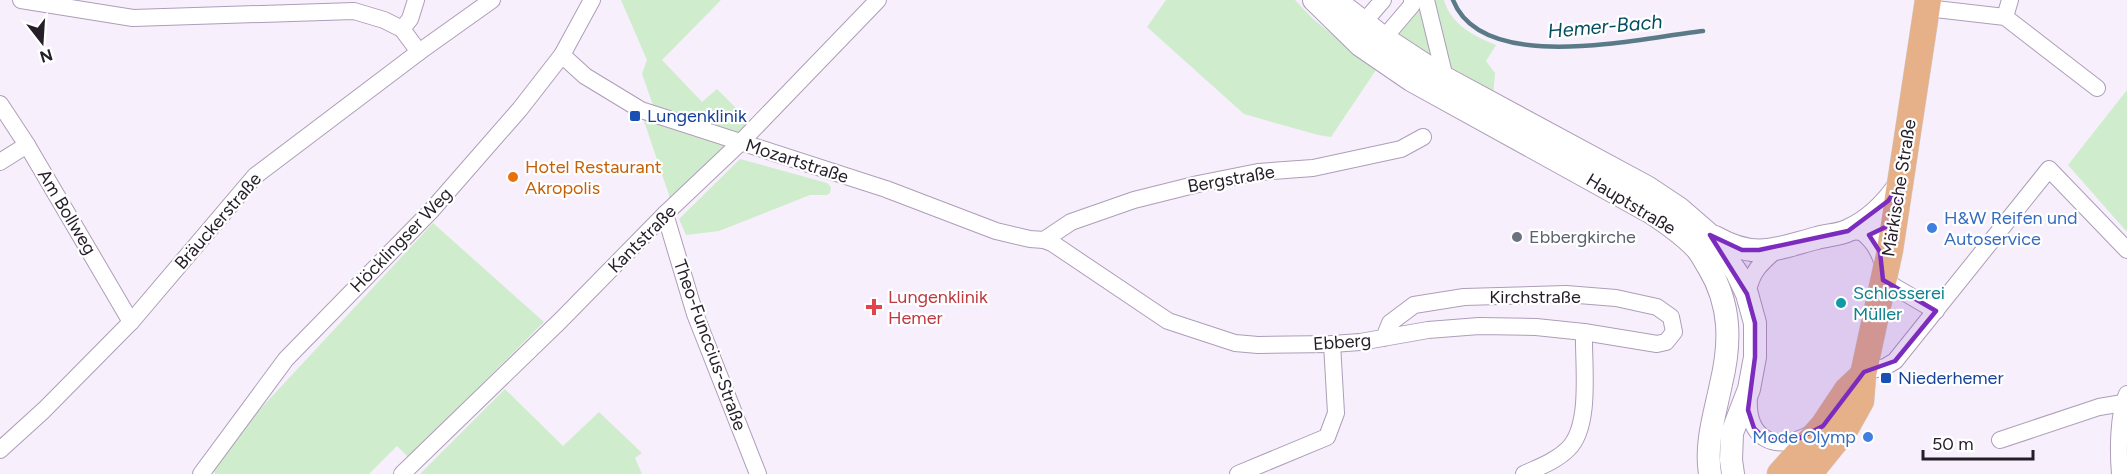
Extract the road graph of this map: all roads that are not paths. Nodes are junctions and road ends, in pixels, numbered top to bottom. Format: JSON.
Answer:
{"nodes":[{"id":1,"x":21,"y":0,"type":"edge"},
{"id":2,"x":416,"y":0,"type":"edge"},
{"id":3,"x":492,"y":0,"type":"edge"},
{"id":4,"x":592,"y":0,"type":"edge"},
{"id":5,"x":878,"y":0,"type":"edge"},
{"id":6,"x":1314,"y":0,"type":"edge"},
{"id":7,"x":1335,"y":0,"type":"edge"},
{"id":8,"x":1383,"y":0,"type":"edge"},
{"id":9,"x":1412,"y":0,"type":"edge"},
{"id":10,"x":1426,"y":0,"type":"edge"},
{"id":11,"x":2010,"y":0,"type":"edge"},
{"id":12,"x":1928,"y":4,"type":"edge"},
{"id":13,"x":2005,"y":18,"type":"junction"},
{"id":14,"x":1364,"y":22,"type":"junction"},
{"id":15,"x":402,"y":29,"type":"junction"},
{"id":16,"x":1384,"y":38,"type":"junction"},
{"id":17,"x":1360,"y":45,"type":"junction"},
{"id":18,"x":419,"y":52,"type":"junction"},
{"id":19,"x":562,"y":55,"type":"junction"},
{"id":20,"x":1445,"y":78,"type":"junction"},
{"id":21,"x":2097,"y":88,"type":"dead end"},
{"id":22,"x":0,"y":104,"type":"edge"},
{"id":23,"x":1423,"y":137,"type":"dead end"},
{"id":24,"x":740,"y":143,"type":"junction"},
{"id":25,"x":27,"y":145,"type":"junction"},
{"id":26,"x":0,"y":162,"type":"edge"},
{"id":27,"x":1616,"y":182,"type":"junction"},
{"id":28,"x":1900,"y":184,"type":"junction"},
{"id":29,"x":665,"y":214,"type":"junction"},
{"id":30,"x":1894,"y":223,"type":"junction"},
{"id":31,"x":1856,"y":232,"type":"junction"},
{"id":32,"x":1710,"y":235,"type":"junction"},
{"id":33,"x":1044,"y":240,"type":"junction"},
{"id":34,"x":1777,"y":249,"type":"junction"},
{"id":35,"x":2127,"y":250,"type":"edge"},
{"id":36,"x":1884,"y":275,"type":"junction"},
{"id":37,"x":1747,"y":294,"type":"junction"},
{"id":38,"x":1936,"y":311,"type":"junction"},
{"id":39,"x":131,"y":322,"type":"junction"},
{"id":40,"x":1584,"y":332,"type":"junction"},
{"id":41,"x":1384,"y":338,"type":"junction"},
{"id":42,"x":1666,"y":342,"type":"joint"},
{"id":43,"x":1332,"y":344,"type":"junction"},
{"id":44,"x":1864,"y":374,"type":"junction"},
{"id":45,"x":1749,"y":389,"type":"junction"},
{"id":46,"x":2125,"y":398,"type":"edge"},
{"id":47,"x":1822,"y":426,"type":"junction"},
{"id":48,"x":2000,"y":440,"type":"dead end"},
{"id":49,"x":0,"y":450,"type":"edge"},
{"id":50,"x":201,"y":474,"type":"edge"},
{"id":51,"x":402,"y":474,"type":"edge"},
{"id":52,"x":758,"y":474,"type":"edge"},
{"id":53,"x":1238,"y":474,"type":"edge"},
{"id":54,"x":1524,"y":474,"type":"edge"},
{"id":55,"x":1710,"y":474,"type":"edge"},
{"id":56,"x":1733,"y":474,"type":"edge"},
{"id":57,"x":1780,"y":474,"type":"edge"},
{"id":58,"x":1809,"y":474,"type":"edge"},
{"id":59,"x":2120,"y":474,"type":"edge"}],
"edges":[{"from":1,"to":15,"type":"street"},
{"from":2,"to":15,"type":"street"},
{"from":3,"to":18,"type":"street","name":"Bräuckerstraße"},
{"from":4,"to":19,"type":"street","name":"Höcklingser Weg"},
{"from":5,"to":24,"type":"street","name":"Kantstraße"},
{"from":6,"to":17,"type":"main road","name":"Hauptstraße"},
{"from":7,"to":14,"type":"main road","name":"Hauptstraße"},
{"from":8,"to":14,"type":"street"},
{"from":9,"to":16,"type":"street"},
{"from":10,"to":20,"type":"street"},
{"from":11,"to":13,"type":"street"},
{"from":12,"to":13,"type":"street"},
{"from":12,"to":28,"type":"main road","name":"Märkische Straße"},
{"from":13,"to":21,"type":"street"},
{"from":14,"to":16,"type":"main road","name":"Hauptstraße"},
{"from":14,"to":17,"type":"street"},
{"from":15,"to":18,"type":"street"},
{"from":16,"to":17,"type":"street"},
{"from":16,"to":20,"type":"main road","name":"Hauptstraße"},
{"from":17,"to":27,"type":"main road","name":"Hauptstraße"},
{"from":18,"to":39,"type":"street","name":"Bräuckerstraße"},
{"from":19,"to":24,"type":"street","name":"Mozartstraße"},
{"from":19,"to":50,"type":"street","name":"Höcklingser Weg"},
{"from":20,"to":27,"type":"main road","name":"Hauptstraße"},
{"from":22,"to":25,"type":"street","name":"Am Bollweg"},
{"from":23,"to":33,"type":"street","name":"Bergstraße"},
{"from":24,"to":29,"type":"street","name":"Kantstraße"},
{"from":24,"to":33,"type":"street","name":"Mozartstraße"},
{"from":25,"to":26,"type":"street"},
{"from":25,"to":39,"type":"street","name":"Am Bollweg"},
{"from":27,"to":32,"type":"main road","name":"Hauptstraße"},
{"from":27,"to":55,"type":"main road","name":"Hauptstraße"},
{"from":28,"to":30,"type":"main road","name":"Märkische Straße"},
{"from":28,"to":31,"type":"main road","name":"Hauptstraße"},
{"from":29,"to":51,"type":"street","name":"Kantstraße"},
{"from":29,"to":52,"type":"street","name":"Theo-Funccius-Straße"},
{"from":30,"to":31,"type":"street","name":"Hauptstraße"},
{"from":30,"to":36,"type":"main road","name":"Märkische Straße"},
{"from":31,"to":34,"type":"main road","name":"Hauptstraße"},
{"from":31,"to":36,"type":"street"},
{"from":32,"to":34,"type":"main road","name":"Hauptstraße"},
{"from":32,"to":37,"type":"main road","name":"Hauptstraße"},
{"from":33,"to":43,"type":"street","name":"Ebberg"},
{"from":34,"to":37,"type":"street","name":"Hauptstraße"},
{"from":35,"to":38,"type":"street"},
{"from":36,"to":38,"type":"street"},
{"from":36,"to":44,"type":"main road","name":"Märkische Straße"},
{"from":37,"to":45,"type":"main road","name":"Hauptstraße"},
{"from":38,"to":44,"type":"street"},
{"from":39,"to":49,"type":"street","name":"Bräuckerstraße"},
{"from":40,"to":41,"type":"street","name":"Ebberg"},
{"from":40,"to":42,"type":"street","name":"Ebberg"},
{"from":40,"to":54,"type":"street"},
{"from":41,"to":42,"type":"street","name":"Kirchstraße"},
{"from":41,"to":43,"type":"street","name":"Ebberg"},
{"from":43,"to":53,"type":"street"},
{"from":44,"to":47,"type":"main road"},
{"from":44,"to":58,"type":"main road","name":"Märkische Straße"},
{"from":45,"to":47,"type":"street","name":"Hauptstraße"},
{"from":45,"to":56,"type":"main road","name":"Hauptstraße"},
{"from":46,"to":48,"type":"street"},
{"from":46,"to":59,"type":"street"},
{"from":47,"to":57,"type":"main road"}]}
